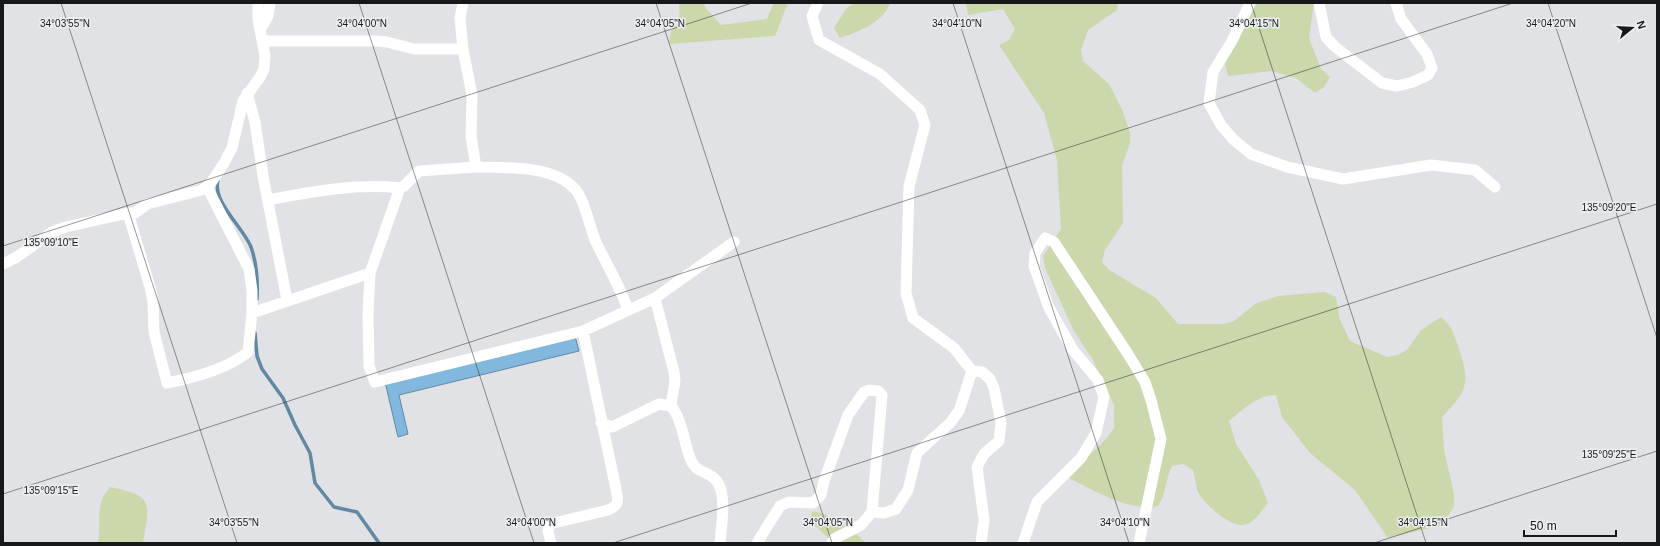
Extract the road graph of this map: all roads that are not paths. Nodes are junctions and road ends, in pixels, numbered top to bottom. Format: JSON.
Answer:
{"nodes":[{"id":1,"x":258,"y":3,"type":"edge"},
{"id":2,"x":270,"y":3,"type":"edge"},
{"id":3,"x":463,"y":3,"type":"edge"},
{"id":4,"x":818,"y":3,"type":"edge"},
{"id":5,"x":1250,"y":3,"type":"edge"},
{"id":6,"x":1319,"y":3,"type":"edge"},
{"id":7,"x":1396,"y":3,"type":"edge"},
{"id":8,"x":262,"y":35,"type":"junction"},
{"id":9,"x":463,"y":49,"type":"junction"},
{"id":10,"x":247,"y":93,"type":"junction"},
{"id":11,"x":476,"y":167,"type":"junction"},
{"id":12,"x":207,"y":187,"type":"junction"},
{"id":13,"x":1495,"y":187,"type":"dead end"},
{"id":14,"x":400,"y":188,"type":"junction"},
{"id":15,"x":268,"y":200,"type":"junction"},
{"id":16,"x":128,"y":213,"type":"junction"},
{"id":17,"x":734,"y":242,"type":"dead end"},
{"id":18,"x":3,"y":264,"type":"edge"},
{"id":19,"x":370,"y":273,"type":"junction"},
{"id":20,"x":655,"y":298,"type":"junction"},
{"id":21,"x":288,"y":300,"type":"junction"},
{"id":22,"x":628,"y":310,"type":"junction"},
{"id":23,"x":252,"y":313,"type":"junction"},
{"id":24,"x":583,"y":331,"type":"junction"},
{"id":25,"x":972,"y":371,"type":"junction"},
{"id":26,"x":671,"y":406,"type":"junction"},
{"id":27,"x":601,"y":423,"type":"junction"},
{"id":28,"x":872,"y":512,"type":"junction"},
{"id":29,"x":551,"y":543,"type":"edge"},
{"id":30,"x":720,"y":543,"type":"edge"},
{"id":31,"x":757,"y":543,"type":"edge"},
{"id":32,"x":832,"y":543,"type":"edge"},
{"id":33,"x":981,"y":543,"type":"edge"},
{"id":34,"x":1022,"y":543,"type":"edge"},
{"id":35,"x":1139,"y":543,"type":"edge"}],
"edges":[{"from":1,"to":8,"type":"street"},
{"from":2,"to":8,"type":"street"},
{"from":3,"to":9,"type":"street"},
{"from":4,"to":25,"type":"street"},
{"from":5,"to":13,"type":"street"},
{"from":6,"to":7,"type":"street"},
{"from":8,"to":9,"type":"street"},
{"from":8,"to":10,"type":"street"},
{"from":9,"to":11,"type":"street"},
{"from":10,"to":12,"type":"street"},
{"from":10,"to":15,"type":"street"},
{"from":11,"to":14,"type":"street"},
{"from":11,"to":22,"type":"street"},
{"from":12,"to":16,"type":"street"},
{"from":12,"to":23,"type":"street"},
{"from":14,"to":15,"type":"street"},
{"from":14,"to":19,"type":"street"},
{"from":15,"to":21,"type":"street"},
{"from":16,"to":18,"type":"street"},
{"from":16,"to":23,"type":"street"},
{"from":17,"to":20,"type":"street"},
{"from":19,"to":21,"type":"street"},
{"from":19,"to":24,"type":"street"},
{"from":20,"to":22,"type":"street"},
{"from":20,"to":26,"type":"street"},
{"from":21,"to":23,"type":"street"},
{"from":22,"to":24,"type":"street"},
{"from":24,"to":27,"type":"street"},
{"from":25,"to":28,"type":"street"},
{"from":25,"to":33,"type":"street"},
{"from":26,"to":27,"type":"street"},
{"from":26,"to":30,"type":"street"},
{"from":27,"to":29,"type":"street"},
{"from":28,"to":31,"type":"street"},
{"from":28,"to":32,"type":"street"},
{"from":34,"to":35,"type":"street"}]}
